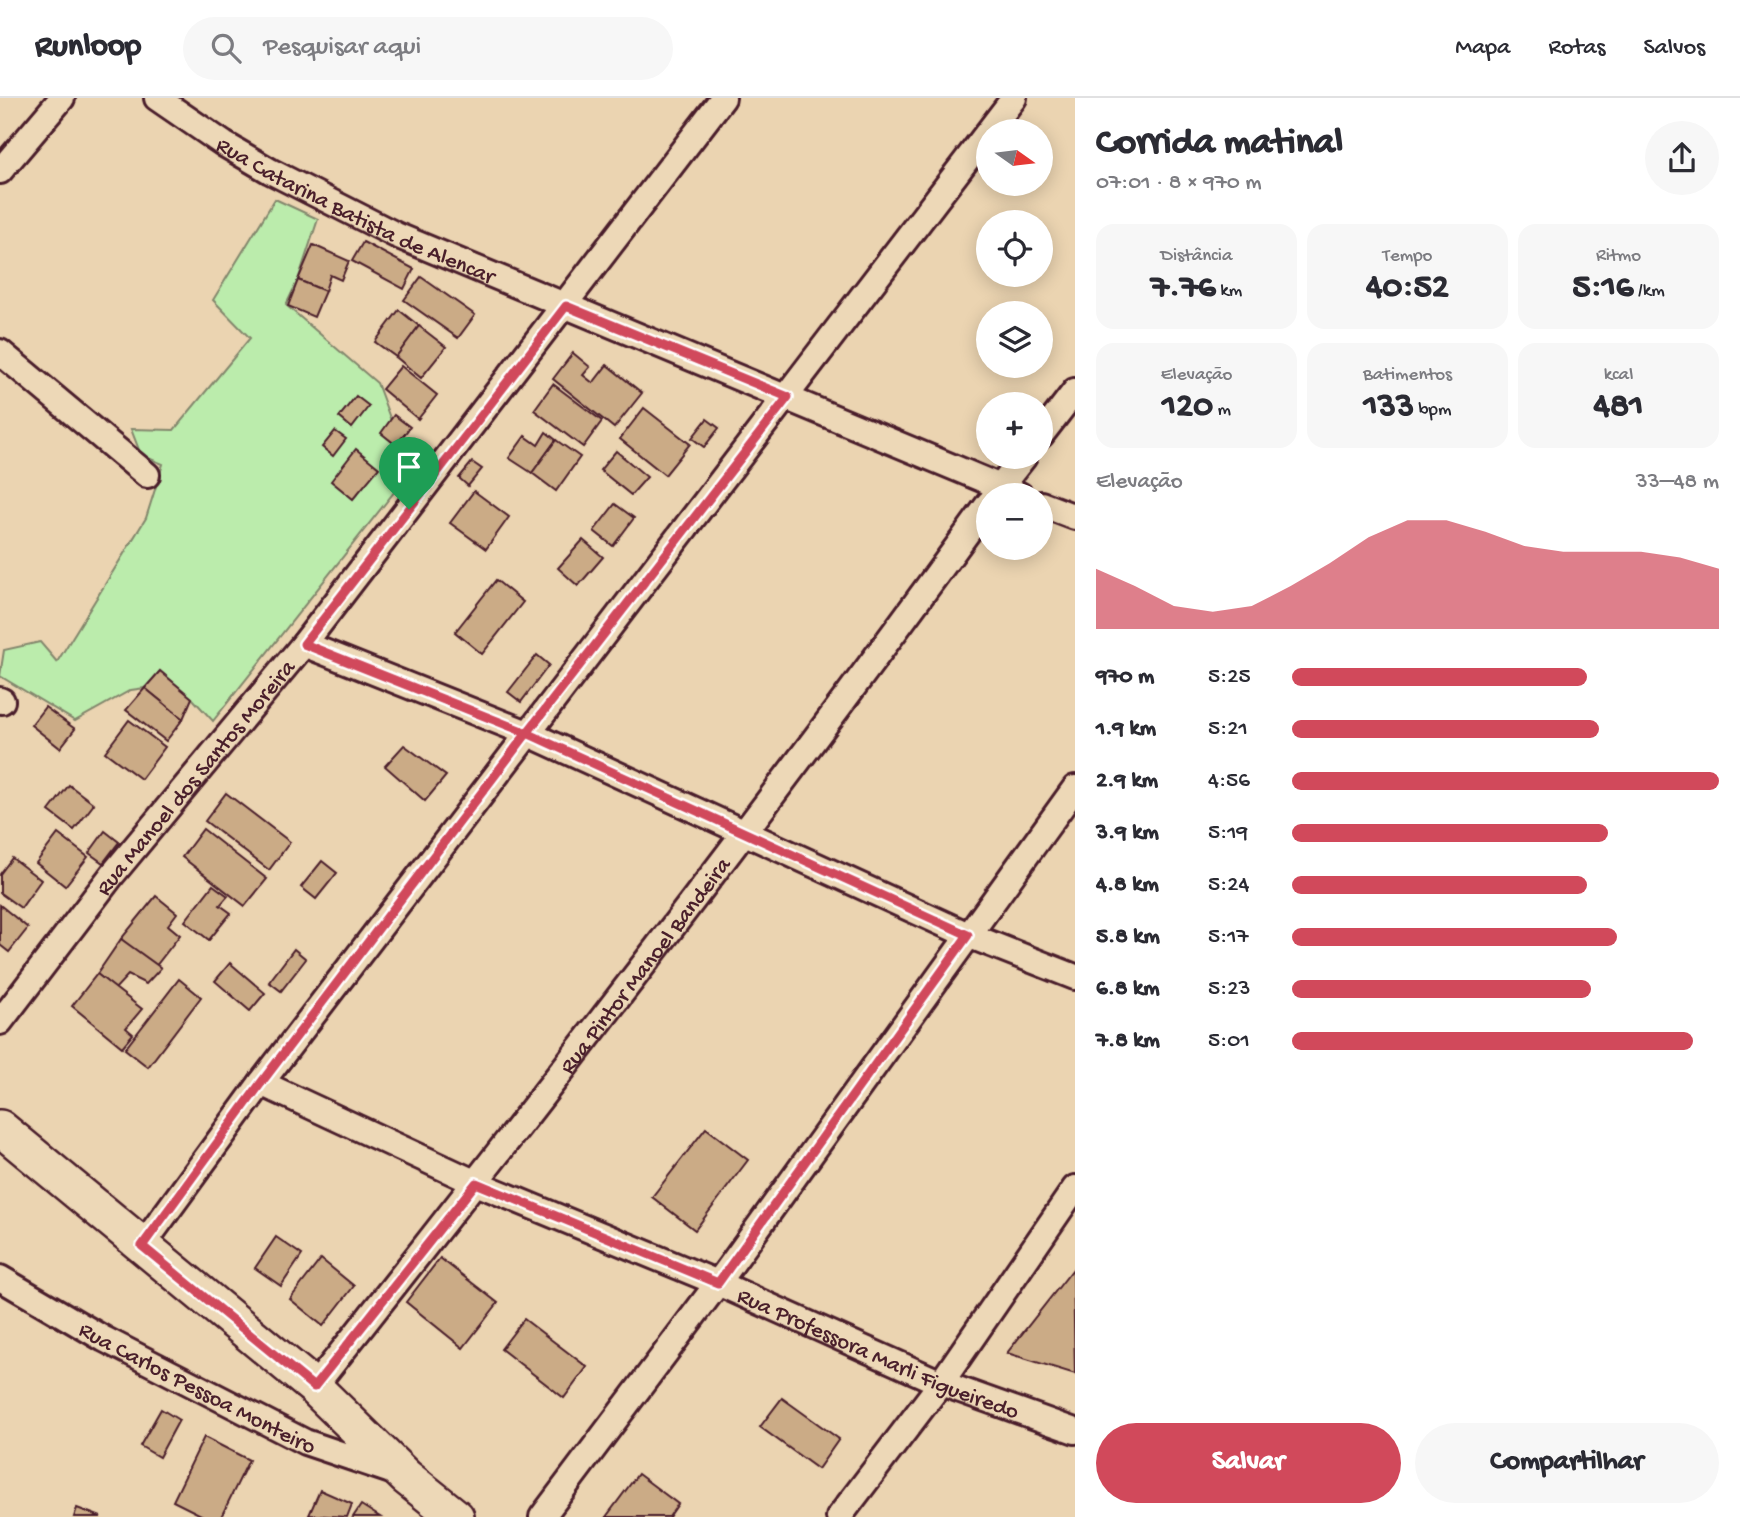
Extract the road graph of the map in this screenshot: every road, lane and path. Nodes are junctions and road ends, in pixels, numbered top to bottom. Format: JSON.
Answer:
{"nodes":[{"id":1,"x":62,"y":98,"type":"edge"},
{"id":2,"x":157,"y":98,"type":"edge"},
{"id":3,"x":723,"y":98,"type":"edge"},
{"id":4,"x":1014,"y":98,"type":"edge"},
{"id":5,"x":0,"y":171,"type":"edge"},
{"id":6,"x":566,"y":306,"type":"junction"},
{"id":7,"x":0,"y":352,"type":"edge"},
{"id":8,"x":1075,"y":391,"type":"edge"},
{"id":9,"x":788,"y":397,"type":"junction"},
{"id":10,"x":1053,"y":419,"type":"edge"},
{"id":11,"x":147,"y":475,"type":"dead end"},
{"id":12,"x":976,"y":483,"type":"edge"},
{"id":13,"x":1053,"y":509,"type":"edge"},
{"id":14,"x":1075,"y":517,"type":"edge"},
{"id":15,"x":976,"y":528,"type":"edge"},
{"id":16,"x":304,"y":644,"type":"junction"},
{"id":17,"x":527,"y":733,"type":"junction"},
{"id":18,"x":1075,"y":788,"type":"edge"},
{"id":19,"x":744,"y":835,"type":"junction"},
{"id":20,"x":968,"y":935,"type":"junction"},
{"id":21,"x":1075,"y":977,"type":"edge"},
{"id":22,"x":0,"y":1022,"type":"edge"},
{"id":23,"x":261,"y":1083,"type":"junction"},
{"id":24,"x":0,"y":1128,"type":"edge"},
{"id":25,"x":476,"y":1183,"type":"junction"},
{"id":26,"x":1075,"y":1188,"type":"edge"},
{"id":27,"x":142,"y":1246,"type":"junction"},
{"id":28,"x":0,"y":1278,"type":"edge"},
{"id":29,"x":718,"y":1283,"type":"junction"},
{"id":30,"x":941,"y":1383,"type":"junction"},
{"id":31,"x":314,"y":1387,"type":"junction"},
{"id":32,"x":1075,"y":1431,"type":"edge"},
{"id":33,"x":406,"y":1476,"type":"junction"},
{"id":34,"x":456,"y":1517,"type":"edge"},
{"id":35,"x":542,"y":1517,"type":"edge"},
{"id":36,"x":839,"y":1517,"type":"edge"}],
"edges":[{"from":1,"to":5,"type":"street"},
{"from":2,"to":6,"type":"street","name":"Rua Catarina Batista de Alencar"},
{"from":3,"to":6,"type":"street","name":"Rua Manoel dos Santos Moreira"},
{"from":4,"to":9,"type":"street"},
{"from":6,"to":9,"type":"street","name":"Rua Catarina Batista de Alencar"},
{"from":6,"to":16,"type":"street","name":"Rua Manoel dos Santos Moreira"},
{"from":7,"to":11,"type":"street"},
{"from":8,"to":10,"type":"street"},
{"from":9,"to":12,"type":"street","name":"Rua Catarina Batista de Alencar"},
{"from":9,"to":17,"type":"street"},
{"from":13,"to":14,"type":"street"},
{"from":15,"to":19,"type":"street","name":"Rua Pintor Manoel Bandeira"},
{"from":16,"to":17,"type":"street"},
{"from":16,"to":22,"type":"street","name":"Rua Manoel dos Santos Moreira"},
{"from":17,"to":19,"type":"street"},
{"from":17,"to":23,"type":"street"},
{"from":18,"to":20,"type":"street"},
{"from":19,"to":20,"type":"street"},
{"from":19,"to":25,"type":"street","name":"Rua Pintor Manoel Bandeira"},
{"from":20,"to":21,"type":"street"},
{"from":20,"to":29,"type":"street"},
{"from":23,"to":25,"type":"street","name":"Rua Professora Marli Figueiredo"},
{"from":23,"to":27,"type":"street"},
{"from":24,"to":27,"type":"main road"},
{"from":25,"to":29,"type":"street","name":"Rua Professora Marli Figueiredo"},
{"from":25,"to":31,"type":"street","name":"Rua Pintor Manoel Bandeira"},
{"from":26,"to":30,"type":"street"},
{"from":27,"to":31,"type":"main road"},
{"from":28,"to":33,"type":"street","name":"Rua Carlos Pessoa Monteiro"},
{"from":29,"to":30,"type":"street","name":"Rua Professora Marli Figueiredo"},
{"from":29,"to":35,"type":"street"},
{"from":30,"to":32,"type":"street","name":"Rua Professora Marli Figueiredo"},
{"from":30,"to":36,"type":"street"},
{"from":31,"to":33,"type":"main road"},
{"from":33,"to":34,"type":"main road"}]}
